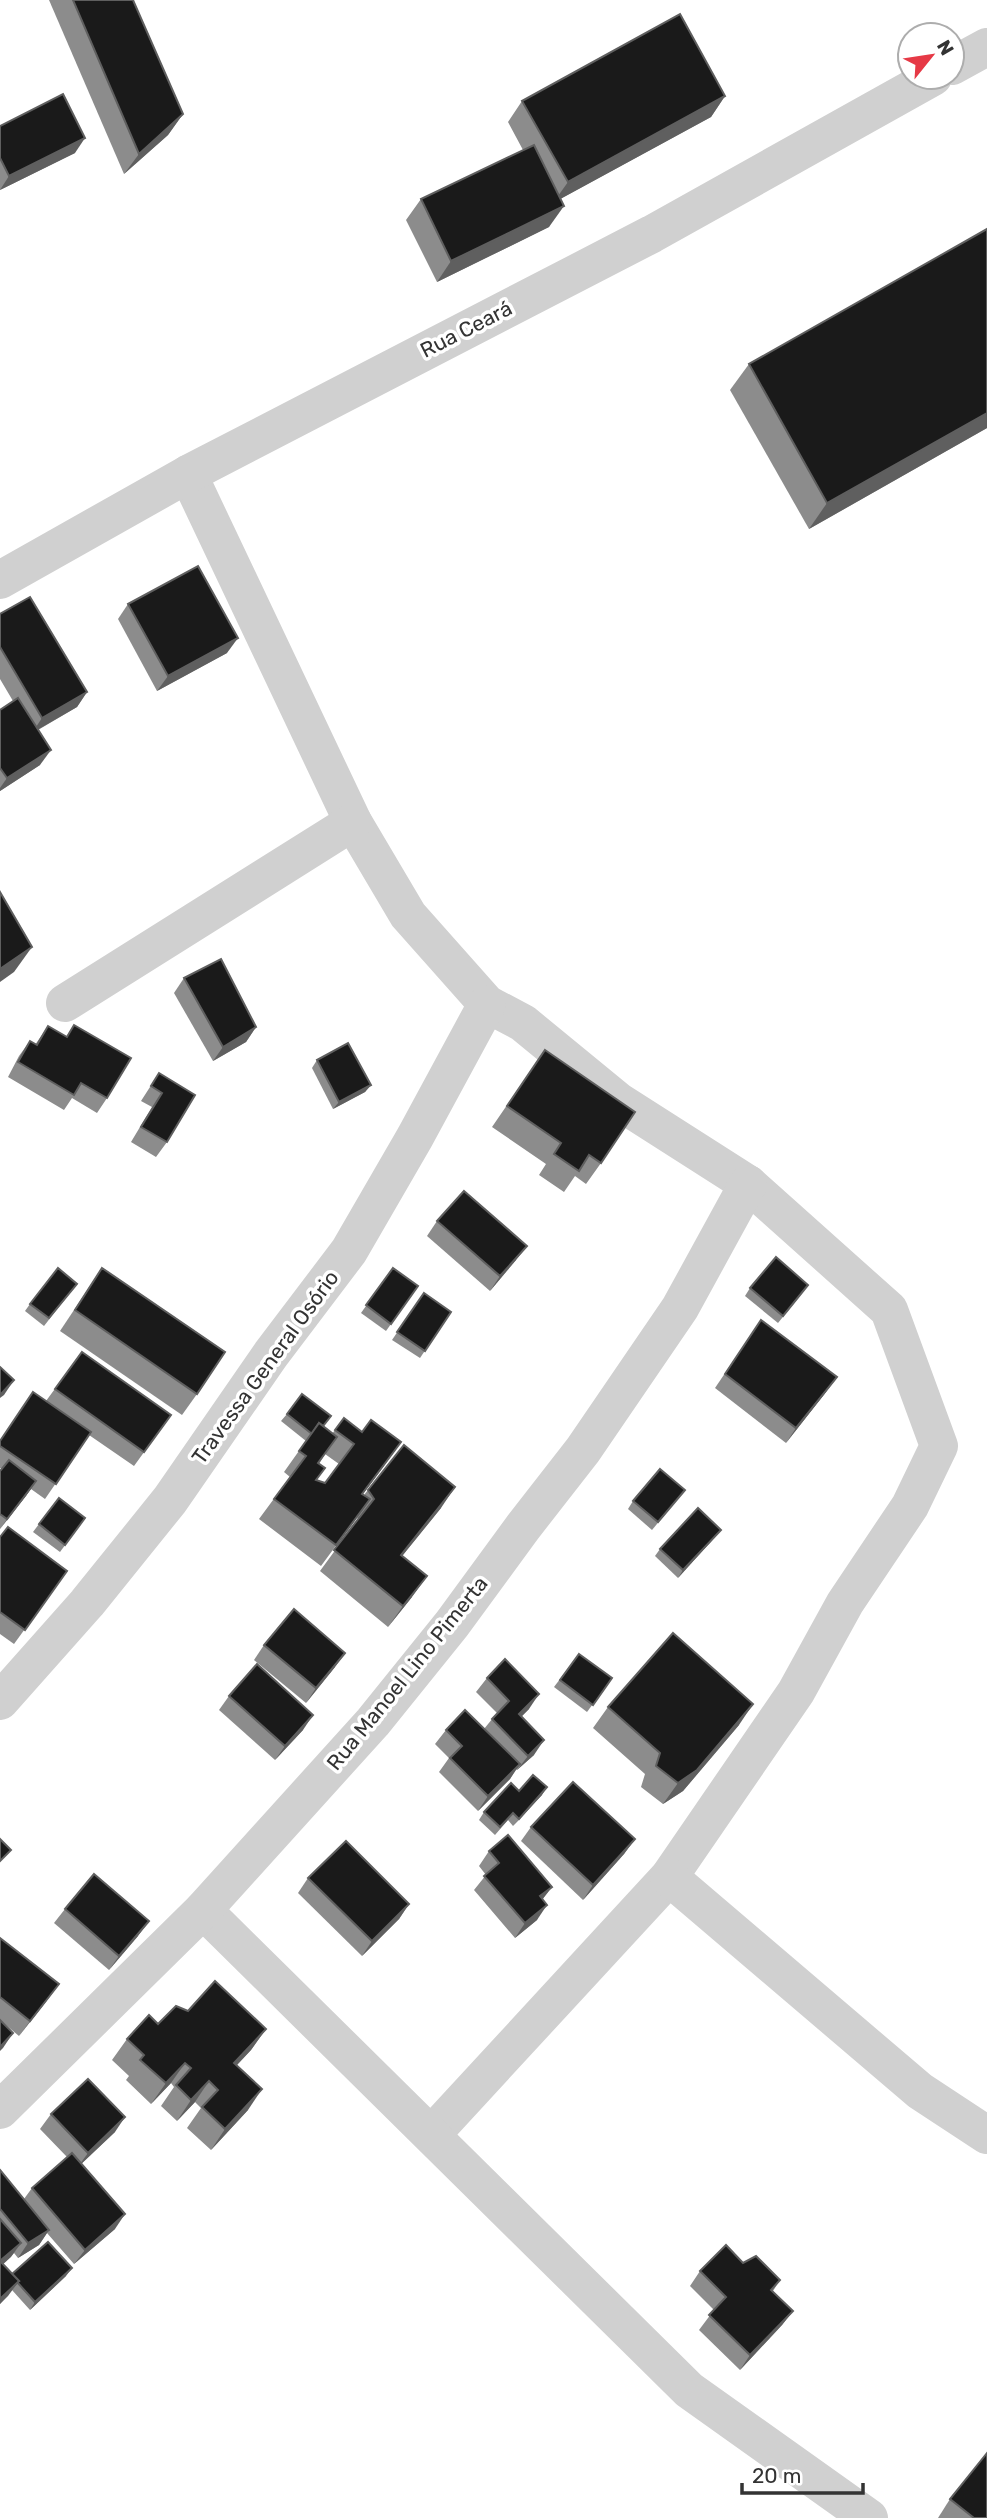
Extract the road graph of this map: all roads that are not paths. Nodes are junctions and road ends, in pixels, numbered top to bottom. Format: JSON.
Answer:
{"nodes":[{"id":1,"x":987,"y":47,"type":"edge"},
{"id":2,"x":966,"y":58,"type":"edge"},
{"id":3,"x":908,"y":91,"type":"edge"},
{"id":4,"x":188,"y":474,"type":"junction"},
{"id":5,"x":0,"y":580,"type":"edge"},
{"id":6,"x":353,"y":822,"type":"junction"},
{"id":7,"x":65,"y":1003,"type":"dead end"},
{"id":8,"x":487,"y":1004,"type":"junction"},
{"id":9,"x":747,"y":1184,"type":"junction"},
{"id":10,"x":0,"y":1701,"type":"edge"},
{"id":11,"x":669,"y":1877,"type":"junction"},
{"id":12,"x":203,"y":1910,"type":"junction"},
{"id":13,"x":0,"y":2110,"type":"edge"},
{"id":14,"x":432,"y":2134,"type":"junction"},
{"id":15,"x":987,"y":2135,"type":"edge"},
{"id":16,"x":869,"y":2518,"type":"edge"}],
"edges":[{"from":1,"to":2,"type":"street"},
{"from":3,"to":4,"type":"street","name":"Rua Ceará"},
{"from":4,"to":5,"type":"street","name":"Rua Ceará"},
{"from":4,"to":6,"type":"street"},
{"from":6,"to":7,"type":"street"},
{"from":6,"to":8,"type":"street"},
{"from":8,"to":9,"type":"street"},
{"from":8,"to":10,"type":"street","name":"Travessa General Osório"},
{"from":9,"to":11,"type":"street"},
{"from":9,"to":12,"type":"street","name":"Rua Manoel Lino Pimerta"},
{"from":11,"to":14,"type":"street"},
{"from":11,"to":15,"type":"street"},
{"from":12,"to":13,"type":"street","name":"Rua Manoel Lino Pimerta"},
{"from":12,"to":14,"type":"street"},
{"from":14,"to":16,"type":"street"}]}
